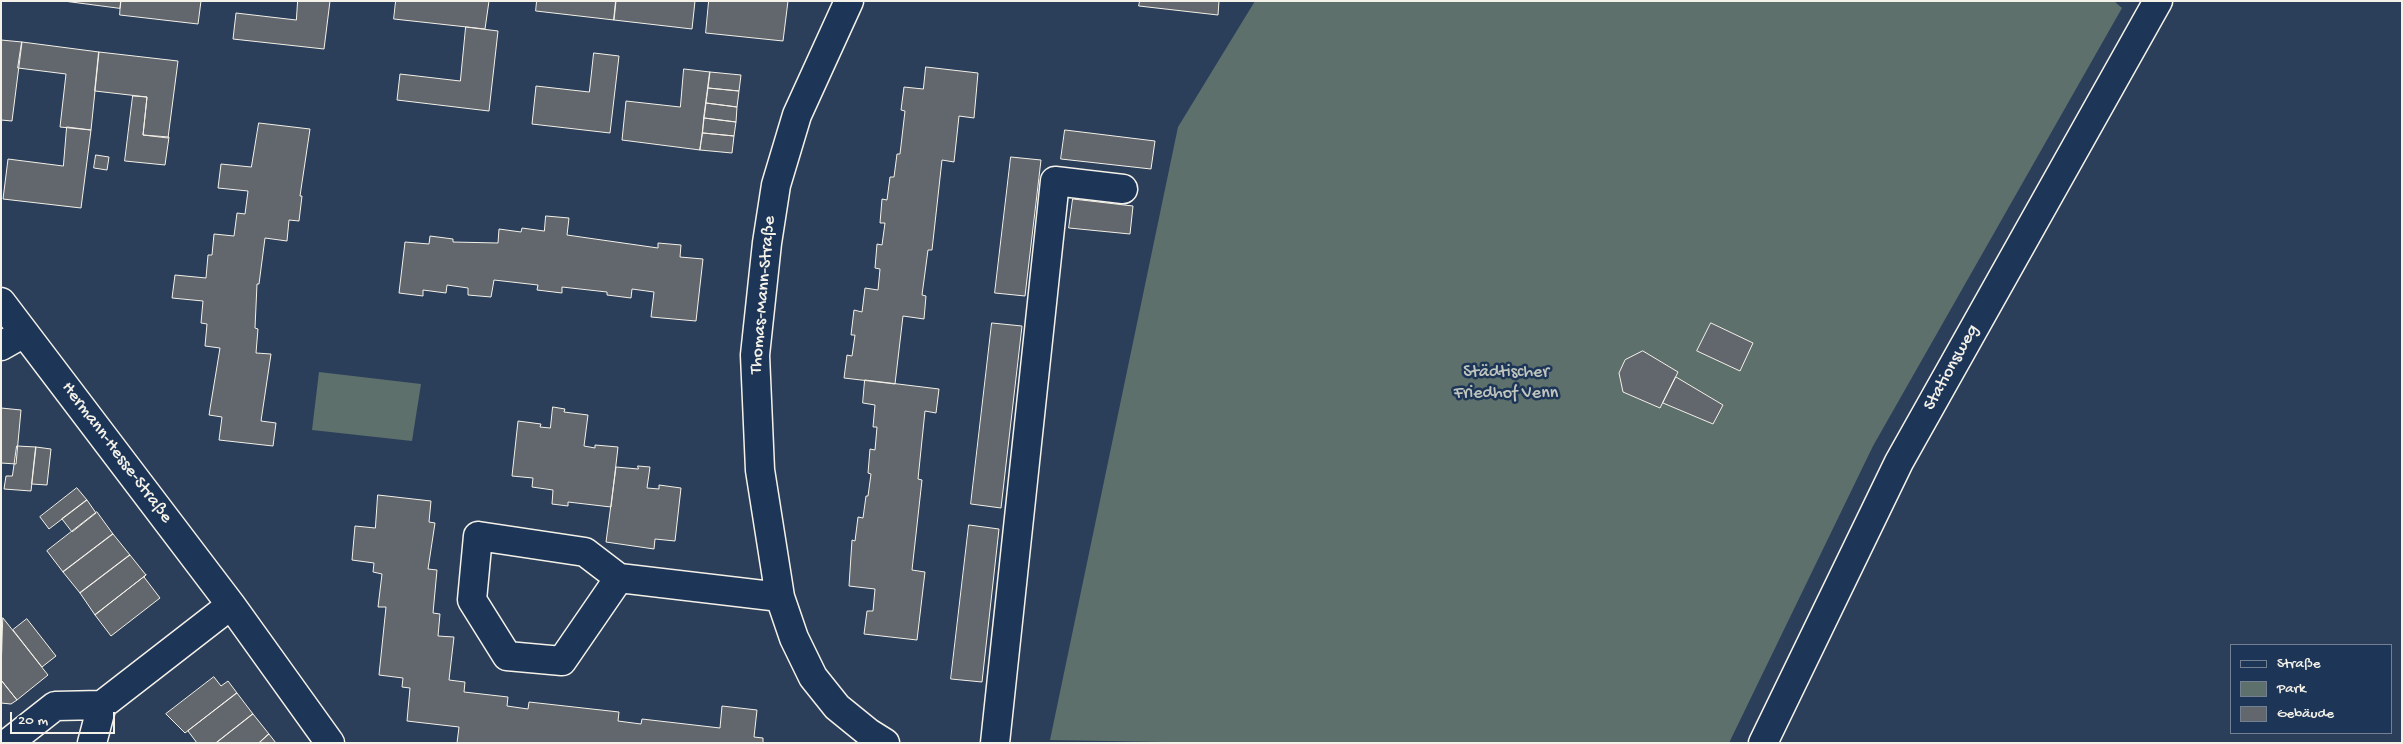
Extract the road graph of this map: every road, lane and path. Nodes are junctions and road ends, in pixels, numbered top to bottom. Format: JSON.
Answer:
{"nodes":[{"id":1,"x":849,"y":1,"type":"edge"},
{"id":2,"x":2150,"y":4,"type":"edge"},
{"id":3,"x":1123,"y":189,"type":"dead end"},
{"id":4,"x":1,"y":302,"type":"edge"},
{"id":5,"x":13,"y":339,"type":"edge"},
{"id":6,"x":619,"y":578,"type":"junction"},
{"id":7,"x":780,"y":597,"type":"junction"},
{"id":8,"x":231,"y":605,"type":"junction"},
{"id":9,"x":102,"y":705,"type":"junction"},
{"id":10,"x":8,"y":743,"type":"edge"},
{"id":11,"x":92,"y":743,"type":"edge"},
{"id":12,"x":330,"y":743,"type":"edge"},
{"id":13,"x":885,"y":743,"type":"edge"},
{"id":14,"x":995,"y":743,"type":"edge"},
{"id":15,"x":1763,"y":743,"type":"edge"}],
"edges":[{"from":1,"to":7,"type":"street","name":"Thomas-Mann-Straße"},
{"from":2,"to":15,"type":"street","name":"Stationsweg"},
{"from":3,"to":14,"type":"street"},
{"from":4,"to":5,"type":"street","name":"Hermann-Hesse-Straße"},
{"from":5,"to":8,"type":"street","name":"Hermann-Hesse-Straße"},
{"from":6,"to":6,"type":"street"},
{"from":6,"to":7,"type":"street"},
{"from":7,"to":13,"type":"street","name":"Thomas-Mann-Straße"},
{"from":8,"to":9,"type":"street"},
{"from":8,"to":12,"type":"street","name":"Hermann-Hesse-Straße"},
{"from":9,"to":10,"type":"street"},
{"from":9,"to":11,"type":"street"}]}
